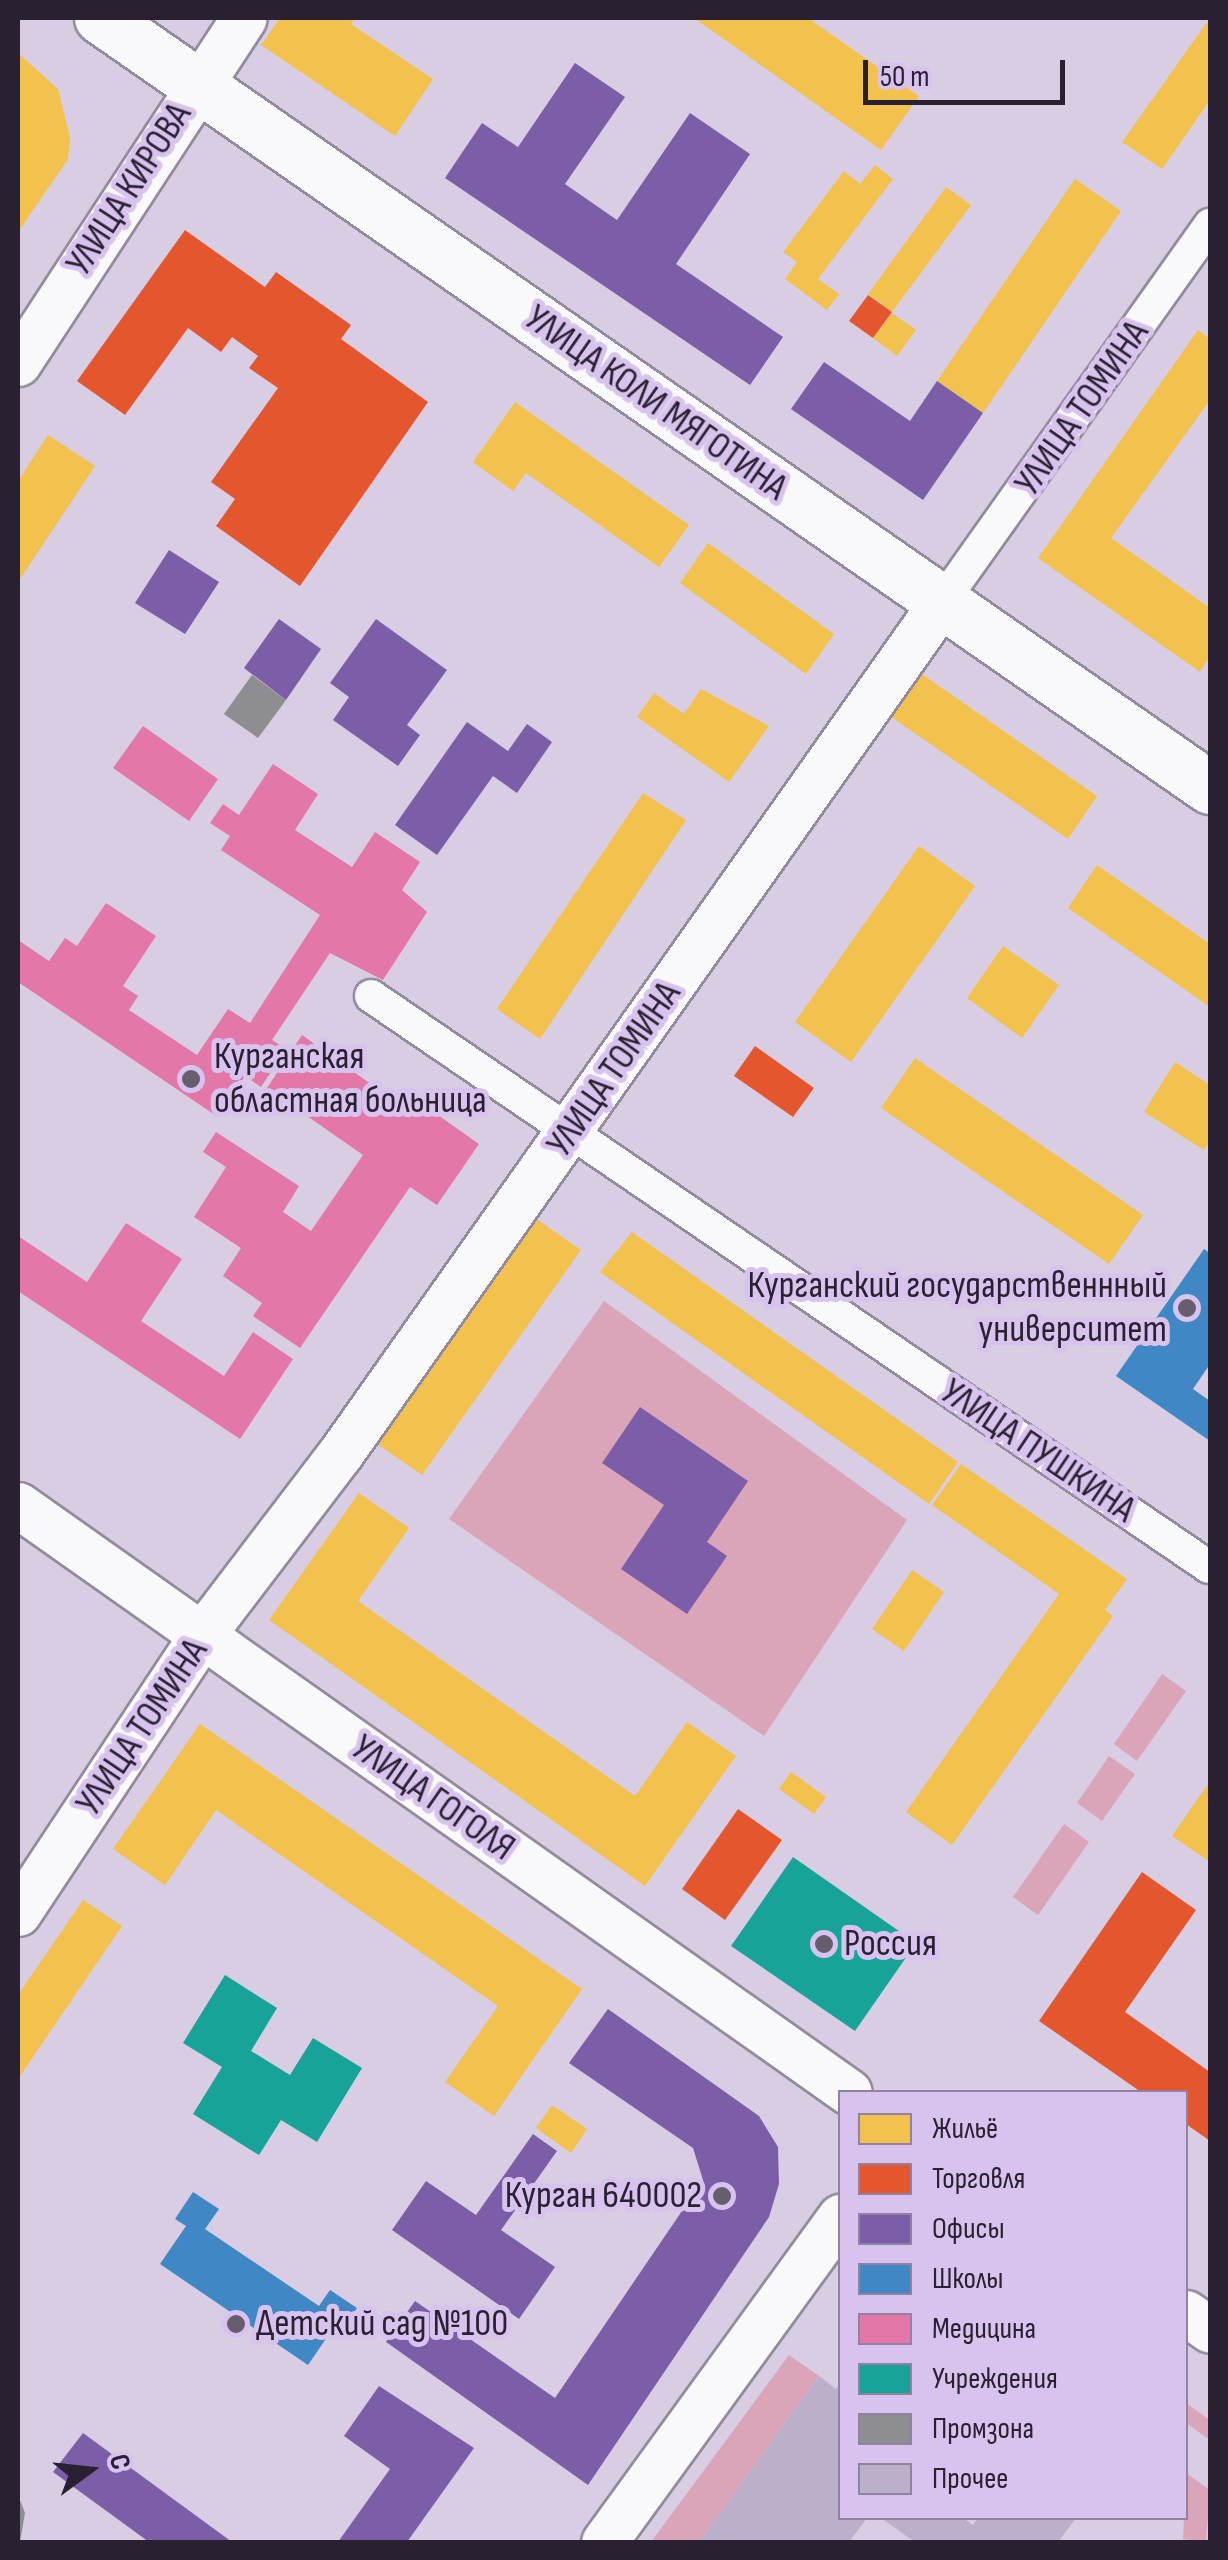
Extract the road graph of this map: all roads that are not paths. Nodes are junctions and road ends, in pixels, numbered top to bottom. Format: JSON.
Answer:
{"nodes":[{"id":1,"x":101,"y":18,"type":"edge"},
{"id":2,"x":244,"y":18,"type":"edge"},
{"id":3,"x":198,"y":84,"type":"junction"},
{"id":4,"x":1210,"y":224,"type":"edge"},
{"id":5,"x":18,"y":363,"type":"edge"},
{"id":6,"x":942,"y":602,"type":"junction"},
{"id":7,"x":1210,"y":788,"type":"edge"},
{"id":8,"x":372,"y":996,"type":"dead end"},
{"id":9,"x":569,"y":1134,"type":"junction"},
{"id":10,"x":18,"y":1505,"type":"edge"},
{"id":11,"x":1209,"y":1567,"type":"edge"},
{"id":12,"x":202,"y":1635,"type":"junction"},
{"id":13,"x":18,"y":1913,"type":"edge"},
{"id":14,"x":846,"y":2090,"type":"edge"},
{"id":15,"x":838,"y":2220,"type":"edge"},
{"id":16,"x":1188,"y":2314,"type":"edge"},
{"id":17,"x":1210,"y":2330,"type":"edge"},
{"id":18,"x":604,"y":2542,"type":"edge"}],
"edges":[{"from":1,"to":3,"type":"main road","name":"УЛИЦА КОЛИ МЯГОТИНА"},
{"from":2,"to":3,"type":"street","name":"УЛИЦА КИРОВА"},
{"from":3,"to":5,"type":"street","name":"УЛИЦА КИРОВА"},
{"from":3,"to":6,"type":"main road","name":"УЛИЦА КОЛИ МЯГОТИНА"},
{"from":4,"to":6,"type":"street","name":"УЛИЦА ТОМИНА"},
{"from":6,"to":7,"type":"main road","name":"УЛИЦА КОЛИ МЯГОТИНА"},
{"from":6,"to":9,"type":"street","name":"УЛИЦА ТОМИНА"},
{"from":8,"to":9,"type":"street","name":"УЛИЦА ПУШКИНА"},
{"from":9,"to":11,"type":"street","name":"УЛИЦА ПУШКИНА"},
{"from":9,"to":12,"type":"street","name":"УЛИЦА ТОМИНА"},
{"from":10,"to":12,"type":"street","name":"УЛИЦА ГОГОЛЯ"},
{"from":12,"to":13,"type":"street","name":"УЛИЦА ТОМИНА"},
{"from":12,"to":14,"type":"street","name":"УЛИЦА ГОГОЛЯ"},
{"from":15,"to":18,"type":"street"},
{"from":16,"to":17,"type":"street"}]}
